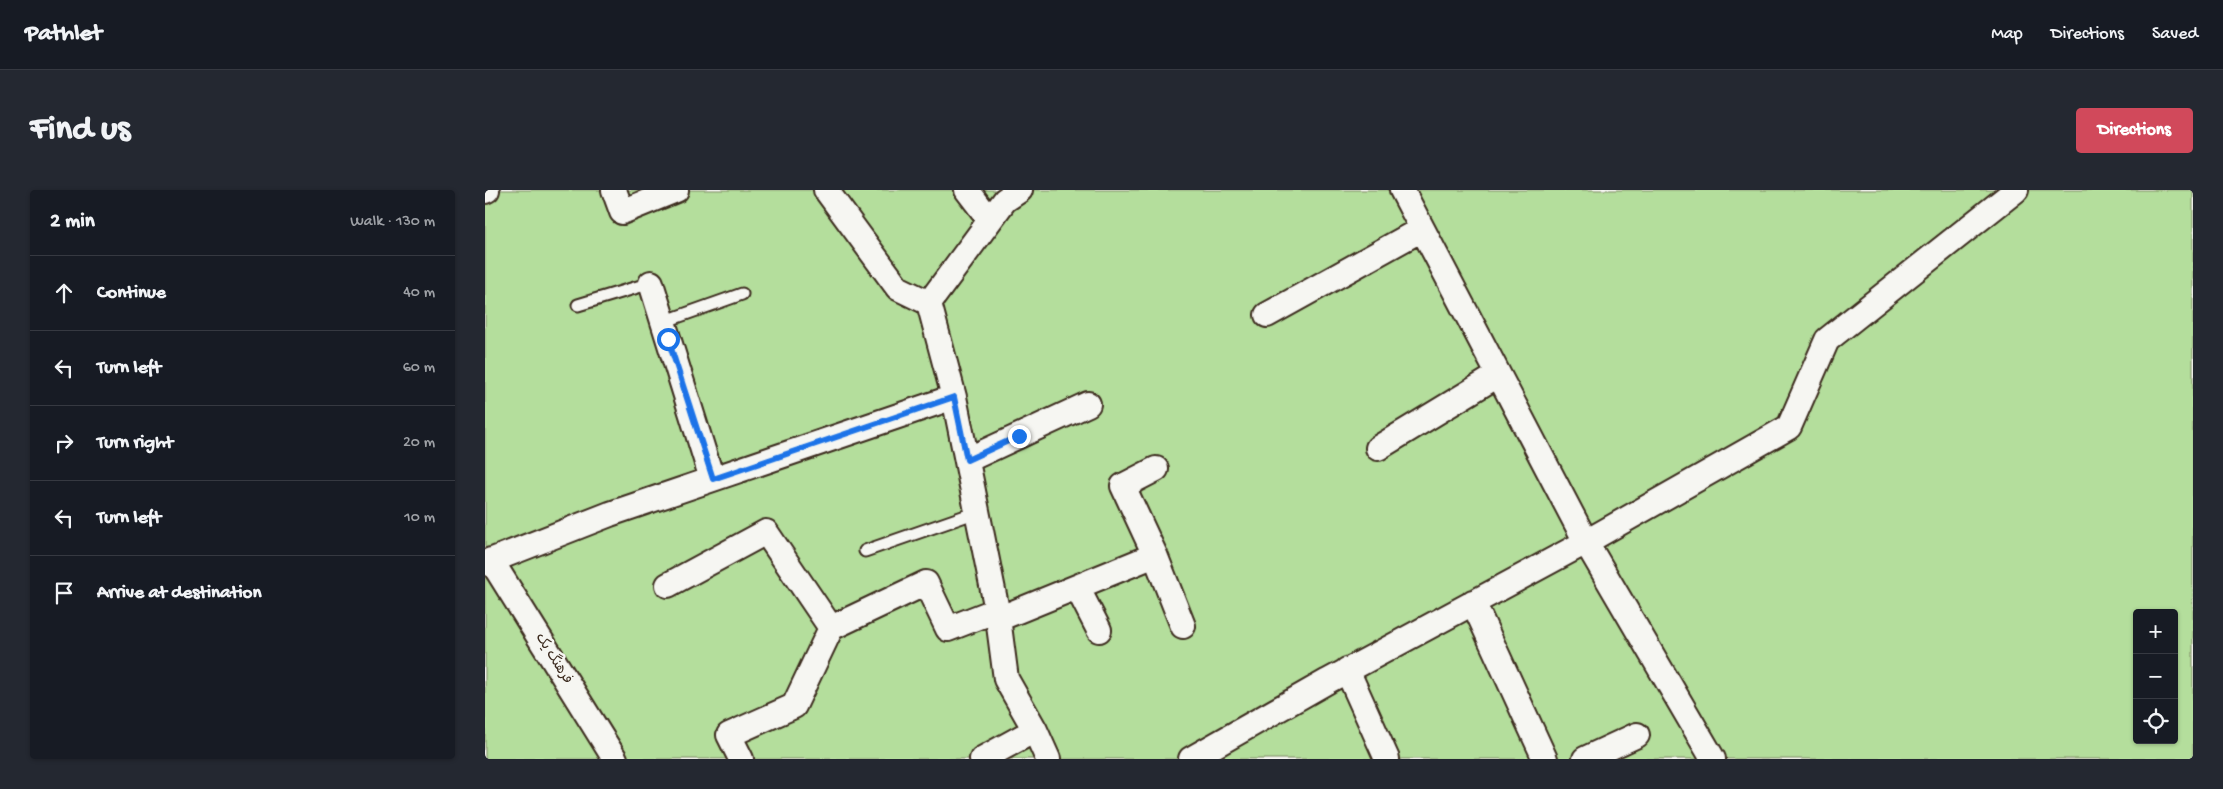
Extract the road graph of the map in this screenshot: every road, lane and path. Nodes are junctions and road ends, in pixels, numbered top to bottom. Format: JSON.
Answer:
{"nodes":[{"id":1,"x":614,"y":190,"type":"edge"},
{"id":2,"x":676,"y":190,"type":"edge"},
{"id":3,"x":826,"y":190,"type":"edge"},
{"id":4,"x":967,"y":190,"type":"edge"},
{"id":5,"x":1020,"y":190,"type":"edge"},
{"id":6,"x":1402,"y":190,"type":"edge"},
{"id":7,"x":2016,"y":190,"type":"edge"},
{"id":8,"x":990,"y":220,"type":"junction"},
{"id":9,"x":1422,"y":229,"type":"junction"},
{"id":10,"x":651,"y":283,"type":"joint"},
{"id":11,"x":742,"y":294,"type":"dead end"},
{"id":12,"x":929,"y":303,"type":"junction"},
{"id":13,"x":577,"y":305,"type":"dead end"},
{"id":14,"x":1267,"y":315,"type":"dead end"},
{"id":15,"x":663,"y":322,"type":"junction"},
{"id":16,"x":1499,"y":375,"type":"junction"},
{"id":17,"x":954,"y":397,"type":"junction"},
{"id":18,"x":1088,"y":404,"type":"dead end"},
{"id":19,"x":1378,"y":448,"type":"dead end"},
{"id":20,"x":967,"y":460,"type":"junction"},
{"id":21,"x":1156,"y":469,"type":"dead end"},
{"id":22,"x":713,"y":479,"type":"junction"},
{"id":23,"x":977,"y":512,"type":"junction"},
{"id":24,"x":1586,"y":542,"type":"junction"},
{"id":25,"x":865,"y":550,"type":"dead end"},
{"id":26,"x":1155,"y":555,"type":"junction"},
{"id":27,"x":488,"y":561,"type":"edge"},
{"id":28,"x":668,"y":584,"type":"dead end"},
{"id":29,"x":1077,"y":587,"type":"junction"},
{"id":30,"x":1473,"y":602,"type":"junction"},
{"id":31,"x":997,"y":615,"type":"junction"},
{"id":32,"x":1183,"y":626,"type":"dead end"},
{"id":33,"x":831,"y":628,"type":"junction"},
{"id":34,"x":1099,"y":630,"type":"dead end"},
{"id":35,"x":1347,"y":670,"type":"junction"},
{"id":36,"x":1035,"y":730,"type":"junction"},
{"id":37,"x":1637,"y":735,"type":"dead end"},
{"id":38,"x":1222,"y":751,"type":"edge"},
{"id":39,"x":615,"y":759,"type":"edge"},
{"id":40,"x":741,"y":759,"type":"edge"},
{"id":41,"x":982,"y":759,"type":"edge"},
{"id":42,"x":1048,"y":759,"type":"edge"},
{"id":43,"x":1191,"y":759,"type":"edge"},
{"id":44,"x":1387,"y":759,"type":"edge"},
{"id":45,"x":1545,"y":759,"type":"edge"},
{"id":46,"x":1585,"y":759,"type":"edge"},
{"id":47,"x":1713,"y":759,"type":"edge"}],
"edges":[{"from":1,"to":2,"type":"street"},
{"from":3,"to":12,"type":"street"},
{"from":4,"to":8,"type":"street"},
{"from":5,"to":8,"type":"street"},
{"from":6,"to":9,"type":"street"},
{"from":7,"to":24,"type":"street"},
{"from":8,"to":12,"type":"street"},
{"from":9,"to":14,"type":"street"},
{"from":9,"to":16,"type":"street"},
{"from":10,"to":13,"type":"lane"},
{"from":10,"to":15,"type":"street"},
{"from":11,"to":15,"type":"lane"},
{"from":12,"to":17,"type":"street"},
{"from":15,"to":22,"type":"street"},
{"from":16,"to":19,"type":"street"},
{"from":16,"to":24,"type":"street"},
{"from":17,"to":20,"type":"street"},
{"from":17,"to":22,"type":"street"},
{"from":18,"to":20,"type":"street"},
{"from":20,"to":23,"type":"street"},
{"from":21,"to":26,"type":"street"},
{"from":22,"to":27,"type":"street"},
{"from":23,"to":25,"type":"lane"},
{"from":23,"to":31,"type":"street"},
{"from":24,"to":30,"type":"street"},
{"from":24,"to":47,"type":"street"},
{"from":26,"to":29,"type":"street"},
{"from":26,"to":32,"type":"street"},
{"from":27,"to":39,"type":"street","name":"فرهنگ یک"},
{"from":28,"to":33,"type":"street"},
{"from":29,"to":31,"type":"street"},
{"from":29,"to":34,"type":"street"},
{"from":30,"to":35,"type":"street"},
{"from":30,"to":45,"type":"street"},
{"from":31,"to":33,"type":"street"},
{"from":31,"to":36,"type":"street"},
{"from":33,"to":40,"type":"street"},
{"from":35,"to":38,"type":"street"},
{"from":35,"to":44,"type":"street"},
{"from":36,"to":41,"type":"street"},
{"from":36,"to":42,"type":"street"},
{"from":37,"to":46,"type":"street"},
{"from":38,"to":43,"type":"street"}]}
